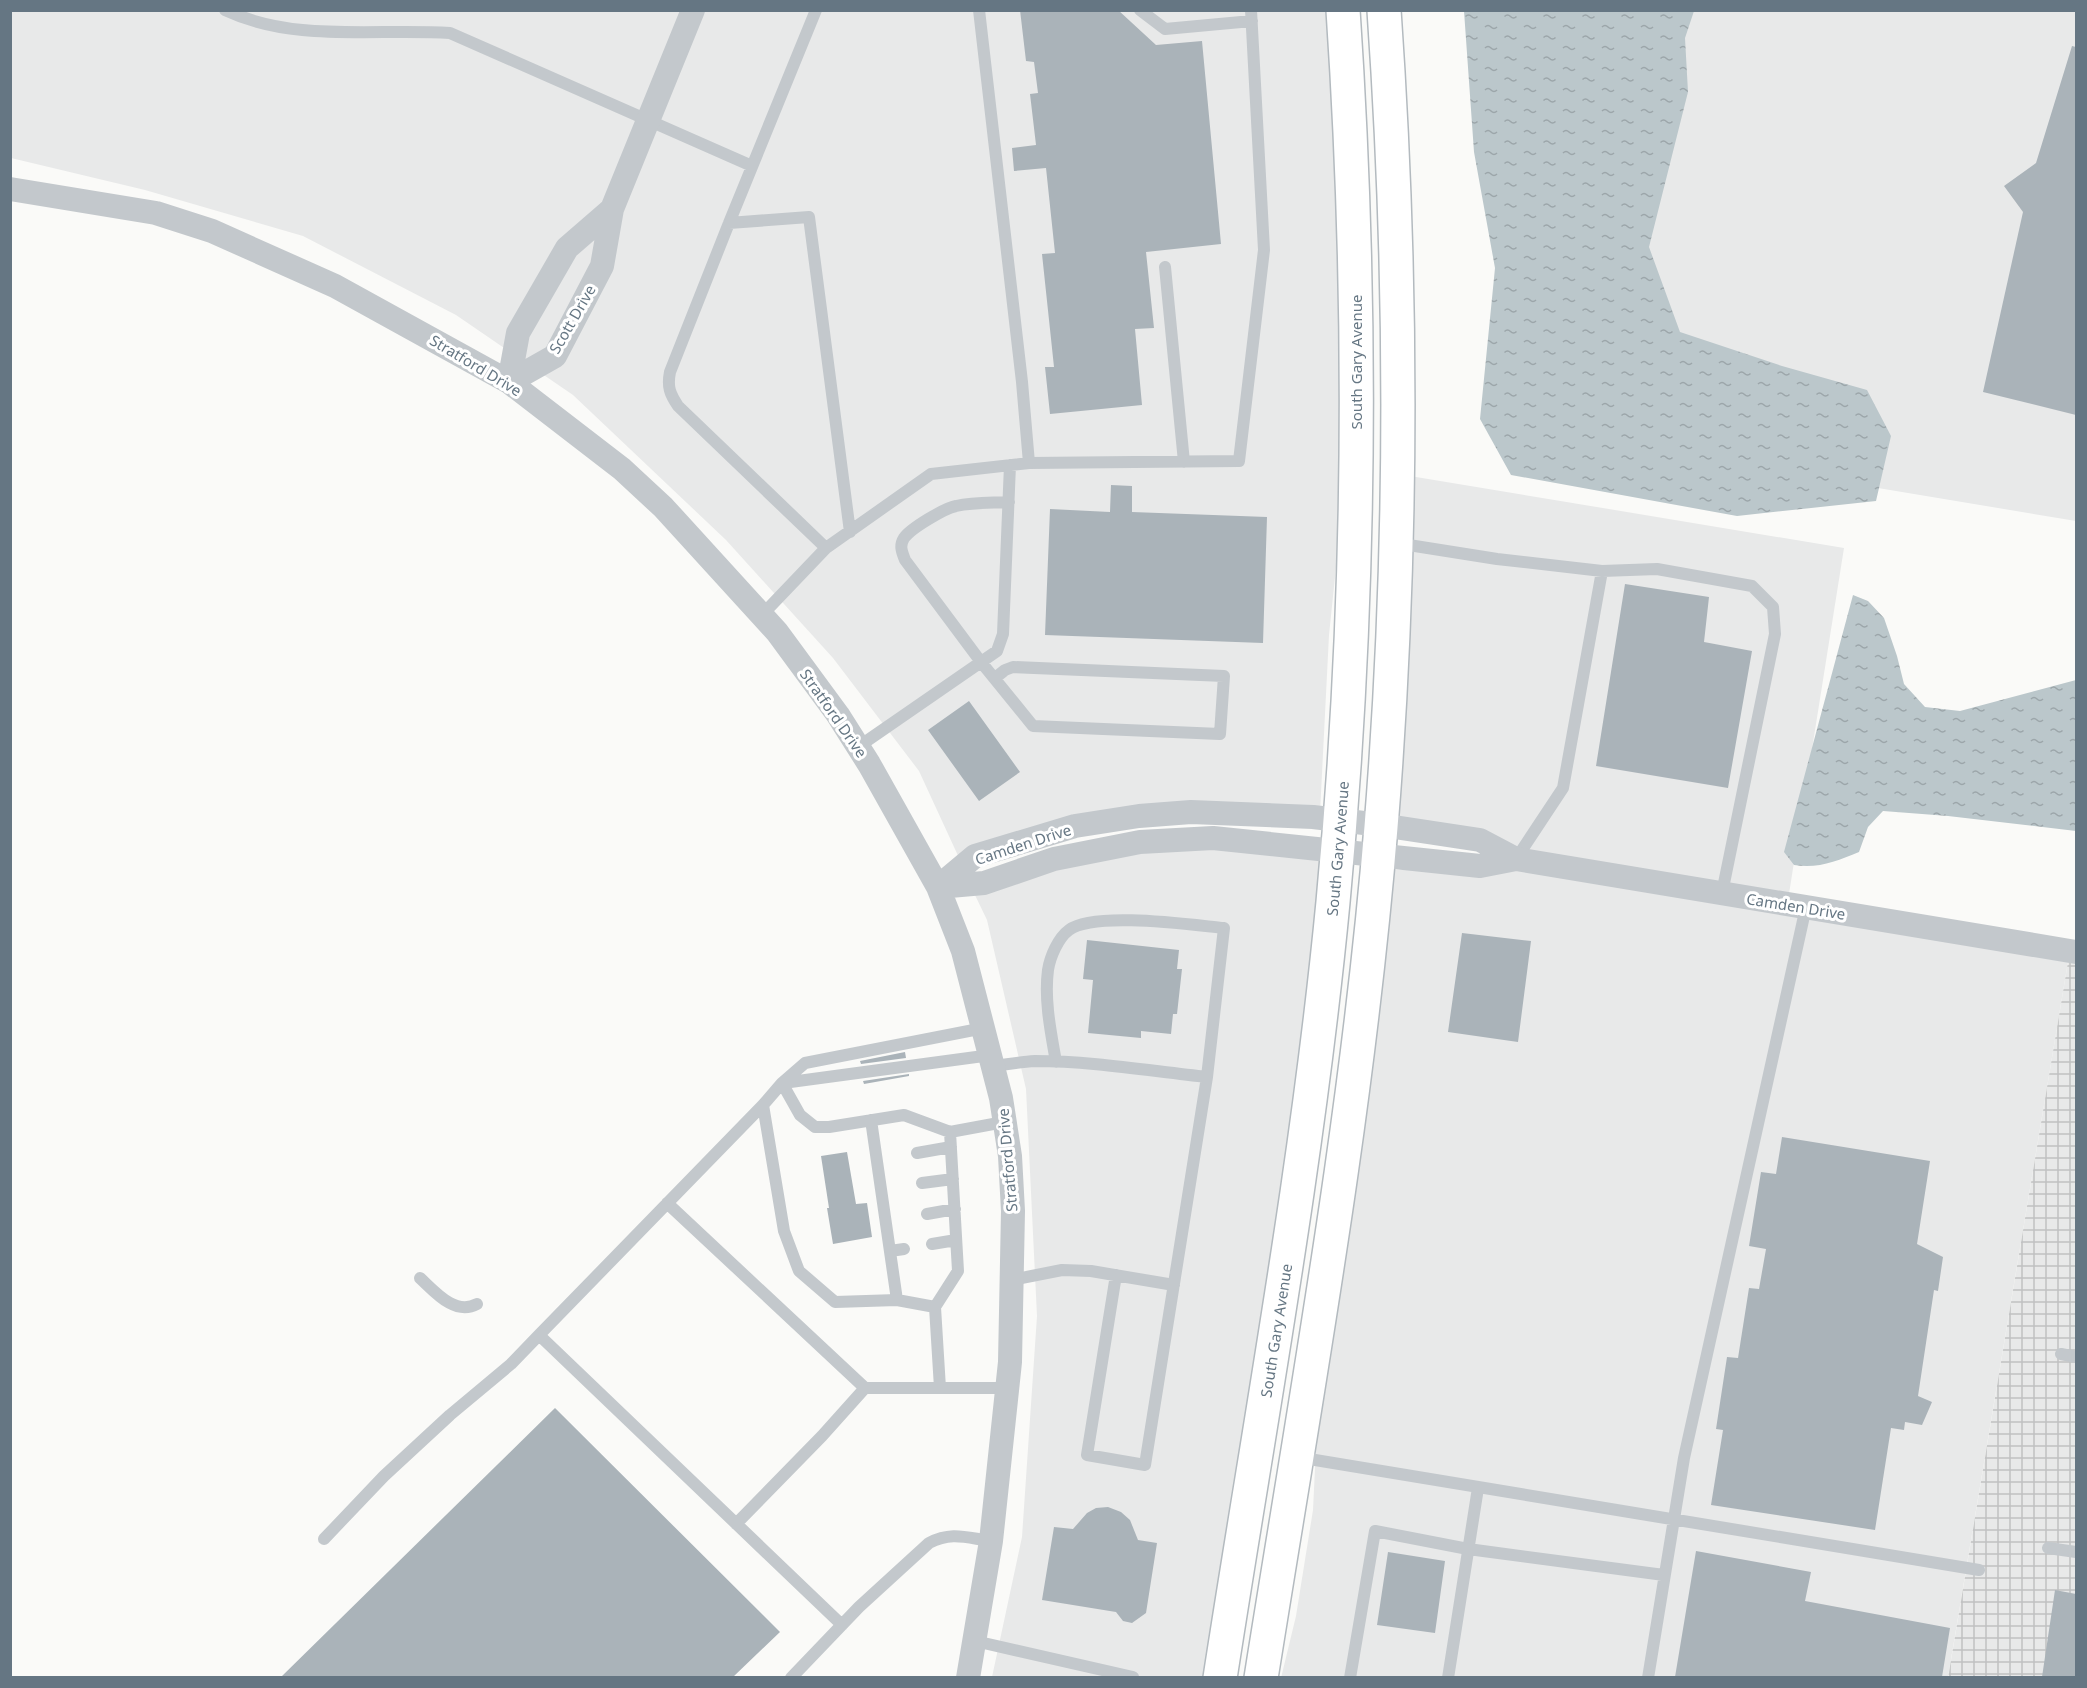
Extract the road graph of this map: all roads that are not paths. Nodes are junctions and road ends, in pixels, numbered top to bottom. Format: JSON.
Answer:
{"nodes":[{"id":1,"x":225,"y":10,"type":"edge"},
{"id":2,"x":693,"y":10,"type":"edge"},
{"id":3,"x":816,"y":10,"type":"edge"},
{"id":4,"x":979,"y":10,"type":"edge"},
{"id":5,"x":1140,"y":10,"type":"edge"},
{"id":6,"x":1343,"y":10,"type":"edge"},
{"id":7,"x":1384,"y":10,"type":"edge"},
{"id":8,"x":1252,"y":16,"type":"edge"},
{"id":9,"x":648,"y":120,"type":"junction"},
{"id":10,"x":752,"y":166,"type":"junction"},
{"id":11,"x":10,"y":189,"type":"edge"},
{"id":12,"x":612,"y":209,"type":"junction"},
{"id":13,"x":729,"y":222,"type":"junction"},
{"id":14,"x":1165,"y":267,"type":"dead end"},
{"id":15,"x":509,"y":382,"type":"junction"},
{"id":16,"x":1184,"y":462,"type":"junction"},
{"id":17,"x":1029,"y":464,"type":"junction"},
{"id":18,"x":1010,"y":465,"type":"junction"},
{"id":19,"x":1009,"y":502,"type":"junction"},
{"id":20,"x":850,"y":532,"type":"junction"},
{"id":21,"x":1395,"y":543,"type":"junction"},
{"id":22,"x":826,"y":548,"type":"junction"},
{"id":23,"x":1602,"y":571,"type":"junction"},
{"id":24,"x":762,"y":615,"type":"junction"},
{"id":25,"x":981,"y":662,"type":"junction"},
{"id":26,"x":995,"y":678,"type":"junction"},
{"id":27,"x":858,"y":747,"type":"junction"},
{"id":28,"x":1339,"y":835,"type":"junction"},
{"id":29,"x":1379,"y":840,"type":"junction"},
{"id":30,"x":1516,"y":859,"type":"junction"},
{"id":31,"x":938,"y":887,"type":"junction"},
{"id":32,"x":1722,"y":893,"type":"junction"},
{"id":33,"x":1806,"y":907,"type":"junction"},
{"id":34,"x":2076,"y":952,"type":"edge"},
{"id":35,"x":984,"y":1028,"type":"junction"},
{"id":36,"x":992,"y":1060,"type":"junction"},
{"id":37,"x":1056,"y":1062,"type":"junction"},
{"id":38,"x":1207,"y":1077,"type":"junction"},
{"id":39,"x":782,"y":1083,"type":"junction"},
{"id":40,"x":763,"y":1106,"type":"junction"},
{"id":41,"x":871,"y":1120,"type":"junction"},
{"id":42,"x":1004,"y":1122,"type":"junction"},
{"id":43,"x":950,"y":1132,"type":"junction"},
{"id":44,"x":951,"y":1147,"type":"junction"},
{"id":45,"x":917,"y":1153,"type":"dead end"},
{"id":46,"x":890,"y":1158,"type":"dead end"},
{"id":47,"x":877,"y":1160,"type":"junction"},
{"id":48,"x":953,"y":1179,"type":"junction"},
{"id":49,"x":922,"y":1183,"type":"dead end"},
{"id":50,"x":895,"y":1188,"type":"dead end"},
{"id":51,"x":881,"y":1190,"type":"junction"},
{"id":52,"x":667,"y":1203,"type":"junction"},
{"id":53,"x":955,"y":1209,"type":"junction"},
{"id":54,"x":927,"y":1214,"type":"dead end"},
{"id":55,"x":899,"y":1218,"type":"dead end"},
{"id":56,"x":886,"y":1222,"type":"junction"},
{"id":57,"x":956,"y":1240,"type":"junction"},
{"id":58,"x":932,"y":1244,"type":"dead end"},
{"id":59,"x":904,"y":1248,"type":"dead end"},
{"id":60,"x":890,"y":1251,"type":"junction"},
{"id":61,"x":1116,"y":1275,"type":"junction"},
{"id":62,"x":420,"y":1278,"type":"dead end"},
{"id":63,"x":1011,"y":1280,"type":"junction"},
{"id":64,"x":1174,"y":1285,"type":"junction"},
{"id":65,"x":897,"y":1300,"type":"junction"},
{"id":66,"x":477,"y":1304,"type":"dead end"},
{"id":67,"x":935,"y":1306,"type":"junction"},
{"id":68,"x":539,"y":1335,"type":"junction"},
{"id":69,"x":2061,"y":1354,"type":"dead end"},
{"id":70,"x":2076,"y":1357,"type":"edge"},
{"id":71,"x":865,"y":1388,"type":"junction"},
{"id":72,"x":940,"y":1388,"type":"junction"},
{"id":73,"x":1007,"y":1388,"type":"junction"},
{"id":74,"x":1296,"y":1457,"type":"junction"},
{"id":75,"x":1478,"y":1488,"type":"junction"},
{"id":76,"x":1673,"y":1520,"type":"junction"},
{"id":77,"x":736,"y":1524,"type":"junction"},
{"id":78,"x":324,"y":1539,"type":"dead end"},
{"id":79,"x":991,"y":1541,"type":"junction"},
{"id":80,"x":2048,"y":1548,"type":"dead end"},
{"id":81,"x":1468,"y":1549,"type":"junction"},
{"id":82,"x":2076,"y":1552,"type":"edge"},
{"id":83,"x":1979,"y":1570,"type":"dead end"},
{"id":84,"x":1664,"y":1575,"type":"junction"},
{"id":85,"x":842,"y":1625,"type":"junction"},
{"id":86,"x":975,"y":1641,"type":"junction"},
{"id":87,"x":791,"y":1677,"type":"edge"},
{"id":88,"x":968,"y":1677,"type":"edge"},
{"id":89,"x":1133,"y":1677,"type":"edge"},
{"id":90,"x":1220,"y":1677,"type":"edge"},
{"id":91,"x":1261,"y":1677,"type":"edge"},
{"id":92,"x":1350,"y":1677,"type":"edge"},
{"id":93,"x":1448,"y":1677,"type":"edge"},
{"id":94,"x":1648,"y":1677,"type":"edge"}],
"edges":[{"from":1,"to":9,"type":"lane"},
{"from":2,"to":9,"type":"street","name":"Scott Drive"},
{"from":3,"to":10,"type":"lane"},
{"from":4,"to":17,"type":"lane"},
{"from":5,"to":8,"type":"lane"},
{"from":6,"to":28,"type":"main road","name":"South Gary Avenue"},
{"from":7,"to":21,"type":"main road"},
{"from":8,"to":16,"type":"lane"},
{"from":9,"to":10,"type":"lane"},
{"from":9,"to":12,"type":"street","name":"Scott Drive"},
{"from":10,"to":13,"type":"lane"},
{"from":11,"to":15,"type":"street","name":"Stratford Drive"},
{"from":12,"to":15,"type":"street","name":"Scott Drive"},
{"from":12,"to":15,"type":"street","name":"Scott Drive"},
{"from":13,"to":20,"type":"lane"},
{"from":13,"to":22,"type":"lane"},
{"from":14,"to":16,"type":"lane"},
{"from":15,"to":24,"type":"street","name":"Stratford Drive"},
{"from":16,"to":17,"type":"lane"},
{"from":17,"to":18,"type":"lane"},
{"from":18,"to":19,"type":"lane"},
{"from":18,"to":20,"type":"lane"},
{"from":19,"to":25,"type":"lane"},
{"from":19,"to":25,"type":"lane"},
{"from":20,"to":22,"type":"lane"},
{"from":21,"to":23,"type":"lane"},
{"from":21,"to":29,"type":"main road"},
{"from":22,"to":24,"type":"lane"},
{"from":23,"to":30,"type":"lane"},
{"from":23,"to":32,"type":"lane"},
{"from":24,"to":27,"type":"street","name":"Stratford Drive"},
{"from":25,"to":26,"type":"lane"},
{"from":25,"to":27,"type":"lane"},
{"from":26,"to":26,"type":"lane"},
{"from":27,"to":31,"type":"street","name":"Stratford Drive"},
{"from":28,"to":29,"type":"street","name":"Camden Drive"},
{"from":28,"to":31,"type":"street","name":"Camden Drive"},
{"from":28,"to":90,"type":"main road","name":"South Gary Avenue"},
{"from":29,"to":30,"type":"street","name":"Camden Drive"},
{"from":29,"to":74,"type":"main road"},
{"from":30,"to":32,"type":"street","name":"Camden Drive"},
{"from":31,"to":35,"type":"street","name":"Stratford Drive"},
{"from":32,"to":33,"type":"street","name":"Camden Drive"},
{"from":33,"to":34,"type":"street","name":"Camden Drive"},
{"from":33,"to":76,"type":"lane"},
{"from":35,"to":36,"type":"street","name":"Stratford Drive"},
{"from":35,"to":39,"type":"lane"},
{"from":36,"to":37,"type":"lane"},
{"from":36,"to":39,"type":"lane"},
{"from":36,"to":42,"type":"street","name":"Stratford Drive"},
{"from":37,"to":38,"type":"lane"},
{"from":37,"to":38,"type":"lane"},
{"from":38,"to":64,"type":"lane"},
{"from":39,"to":40,"type":"lane"},
{"from":39,"to":41,"type":"lane"},
{"from":40,"to":52,"type":"lane"},
{"from":40,"to":65,"type":"lane"},
{"from":41,"to":43,"type":"lane"},
{"from":41,"to":47,"type":"lane"},
{"from":42,"to":43,"type":"lane"},
{"from":42,"to":63,"type":"street","name":"Stratford Drive"},
{"from":43,"to":44,"type":"lane"},
{"from":44,"to":45,"type":"lane"},
{"from":44,"to":48,"type":"lane"},
{"from":46,"to":47,"type":"lane"},
{"from":47,"to":51,"type":"lane"},
{"from":48,"to":49,"type":"lane"},
{"from":48,"to":53,"type":"lane"},
{"from":50,"to":51,"type":"lane"},
{"from":51,"to":56,"type":"lane"},
{"from":52,"to":68,"type":"lane"},
{"from":52,"to":71,"type":"lane"},
{"from":53,"to":54,"type":"lane"},
{"from":53,"to":57,"type":"lane"},
{"from":55,"to":56,"type":"lane"},
{"from":56,"to":60,"type":"lane"},
{"from":57,"to":58,"type":"lane"},
{"from":57,"to":67,"type":"lane"},
{"from":59,"to":60,"type":"lane"},
{"from":60,"to":65,"type":"lane"},
{"from":61,"to":63,"type":"lane"},
{"from":61,"to":64,"type":"lane"},
{"from":61,"to":64,"type":"lane"},
{"from":62,"to":66,"type":"lane"},
{"from":63,"to":73,"type":"street","name":"Stratford Drive"},
{"from":65,"to":67,"type":"lane"},
{"from":67,"to":72,"type":"lane"},
{"from":68,"to":77,"type":"lane"},
{"from":68,"to":78,"type":"lane"},
{"from":69,"to":70,"type":"lane"},
{"from":71,"to":72,"type":"lane"},
{"from":71,"to":77,"type":"lane"},
{"from":72,"to":73,"type":"lane"},
{"from":73,"to":79,"type":"street","name":"Stratford Drive"},
{"from":74,"to":75,"type":"lane"},
{"from":74,"to":91,"type":"main road"},
{"from":75,"to":76,"type":"lane"},
{"from":75,"to":81,"type":"lane"},
{"from":76,"to":83,"type":"lane"},
{"from":76,"to":84,"type":"lane"},
{"from":77,"to":85,"type":"lane"},
{"from":79,"to":85,"type":"lane"},
{"from":79,"to":86,"type":"street","name":"Stratford Drive"},
{"from":80,"to":82,"type":"lane"},
{"from":81,"to":84,"type":"lane"},
{"from":81,"to":92,"type":"lane"},
{"from":81,"to":93,"type":"lane"},
{"from":84,"to":94,"type":"lane"},
{"from":85,"to":87,"type":"lane"},
{"from":86,"to":88,"type":"street","name":"Stratford Drive"},
{"from":86,"to":89,"type":"lane"}]}
